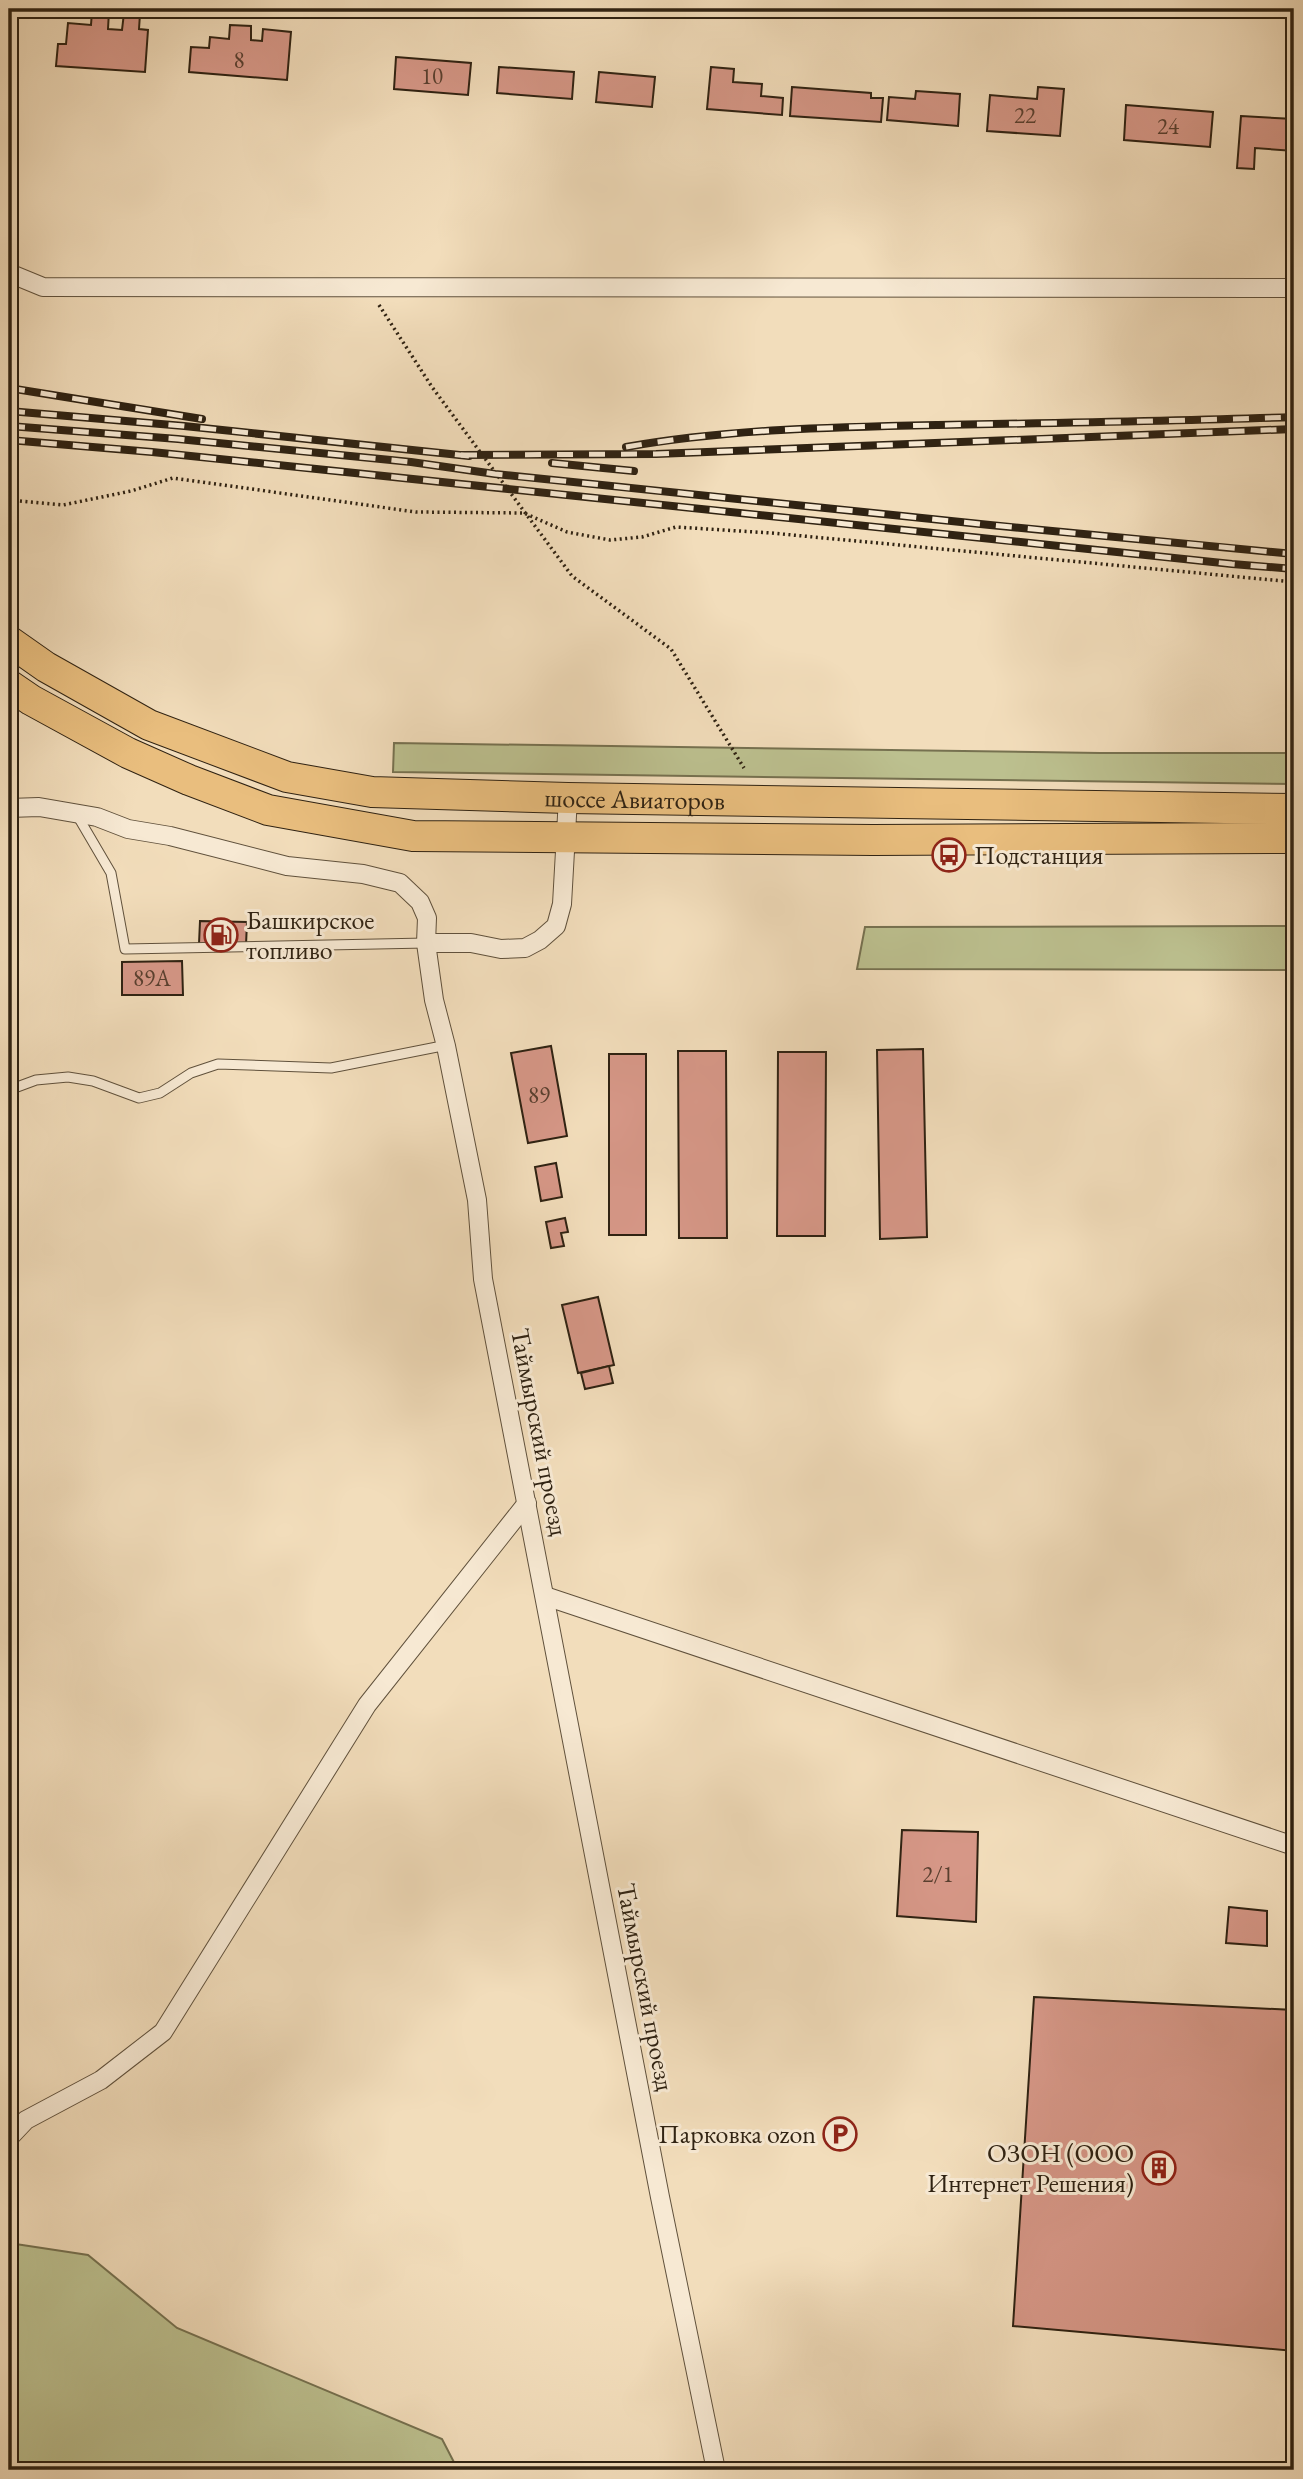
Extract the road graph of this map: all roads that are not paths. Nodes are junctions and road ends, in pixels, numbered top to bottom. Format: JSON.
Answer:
{"nodes":[{"id":1,"x":9,"y":273,"type":"edge"},
{"id":2,"x":1294,"y":288,"type":"edge"},
{"id":3,"x":9,"y":641,"type":"edge"},
{"id":4,"x":9,"y":685,"type":"edge"},
{"id":5,"x":568,"y":798,"type":"junction"},
{"id":6,"x":9,"y":808,"type":"edge"},
{"id":7,"x":1294,"y":809,"type":"edge"},
{"id":8,"x":77,"y":814,"type":"junction"},
{"id":9,"x":1294,"y":838,"type":"edge"},
{"id":10,"x":565,"y":839,"type":"junction"},
{"id":11,"x":426,"y":943,"type":"junction"},
{"id":12,"x":437,"y":1047,"type":"dead end"},
{"id":13,"x":9,"y":1090,"type":"edge"},
{"id":14,"x":527,"y":1503,"type":"junction"},
{"id":15,"x":545,"y":1596,"type":"junction"},
{"id":16,"x":1294,"y":1846,"type":"edge"},
{"id":17,"x":9,"y":2138,"type":"edge"},
{"id":18,"x":716,"y":2470,"type":"edge"}],
"edges":[{"from":1,"to":2,"type":"street"},
{"from":3,"to":5,"type":"main road","name":"шоссе Авиаторов"},
{"from":4,"to":10,"type":"main road","name":"шоссе Авиаторов"},
{"from":5,"to":7,"type":"main road","name":"шоссе Авиаторов"},
{"from":5,"to":10,"type":"street"},
{"from":6,"to":8,"type":"street","name":"Таймырский проезд"},
{"from":8,"to":11,"type":"street","name":"Таймырский проезд"},
{"from":8,"to":11,"type":"lane"},
{"from":9,"to":10,"type":"main road","name":"шоссе Авиаторов"},
{"from":10,"to":11,"type":"street"},
{"from":11,"to":14,"type":"street","name":"Таймырский проезд"},
{"from":12,"to":13,"type":"lane"},
{"from":14,"to":15,"type":"street","name":"Таймырский проезд"},
{"from":14,"to":17,"type":"street"},
{"from":15,"to":16,"type":"street"},
{"from":15,"to":18,"type":"street","name":"Таймырский проезд"}]}
